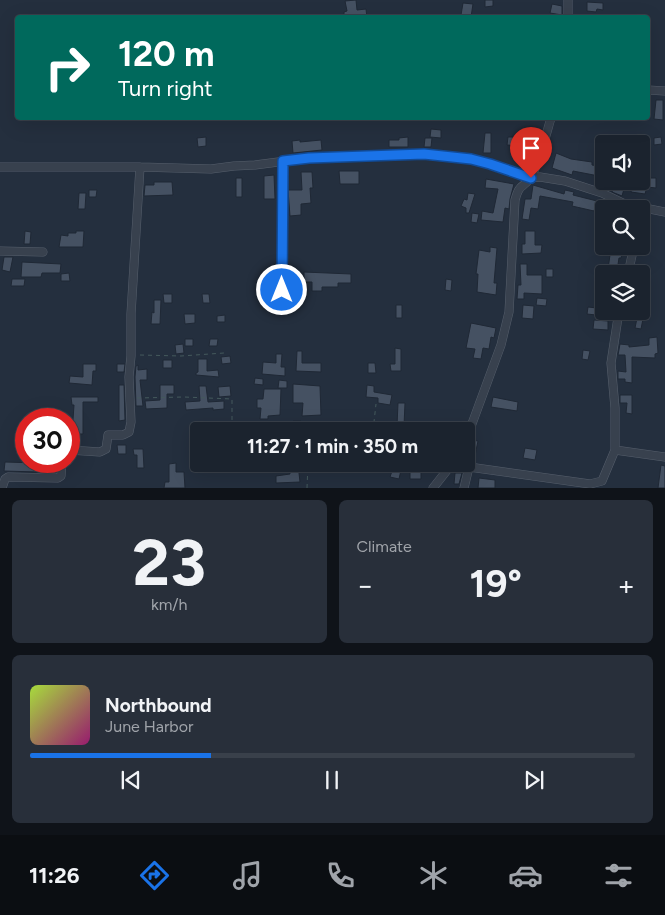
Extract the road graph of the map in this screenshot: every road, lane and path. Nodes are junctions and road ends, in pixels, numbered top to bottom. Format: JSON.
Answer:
{"nodes":[{"id":1,"x":568,"y":0,"type":"edge"},
{"id":2,"x":568,"y":15,"type":"edge"},
{"id":3,"x":650,"y":90,"type":"edge"},
{"id":4,"x":665,"y":91,"type":"edge"},
{"id":5,"x":549,"y":120,"type":"edge"},
{"id":6,"x":283,"y":161,"type":"junction"},
{"id":7,"x":140,"y":166,"type":"junction"},
{"id":8,"x":0,"y":167,"type":"edge"},
{"id":9,"x":531,"y":178,"type":"junction"},
{"id":10,"x":614,"y":200,"type":"edge"},
{"id":11,"x":650,"y":211,"type":"edge"},
{"id":12,"x":665,"y":212,"type":"edge"},
{"id":13,"x":0,"y":251,"type":"edge"},
{"id":14,"x":43,"y":252,"type":"dead end"},
{"id":15,"x":282,"y":290,"type":"dead end"},
{"id":16,"x":618,"y":320,"type":"edge"},
{"id":17,"x":224,"y":353,"type":"dead end"},
{"id":18,"x":131,"y":356,"type":"junction"},
{"id":19,"x":131,"y":398,"type":"junction"},
{"id":20,"x":376,"y":404,"type":"dead end"},
{"id":21,"x":235,"y":422,"type":"edge"},
{"id":22,"x":374,"y":422,"type":"edge"},
{"id":23,"x":473,"y":422,"type":"edge"},
{"id":24,"x":614,"y":450,"type":"junction"},
{"id":25,"x":80,"y":451,"type":"edge"},
{"id":26,"x":665,"y":457,"type":"edge"},
{"id":27,"x":475,"y":468,"type":"edge"},
{"id":28,"x":308,"y":472,"type":"edge"},
{"id":29,"x":439,"y":472,"type":"edge"},
{"id":30,"x":446,"y":472,"type":"edge"},
{"id":31,"x":468,"y":472,"type":"edge"},
{"id":32,"x":61,"y":473,"type":"edge"},
{"id":33,"x":442,"y":478,"type":"junction"},
{"id":34,"x":2,"y":488,"type":"edge"},
{"id":35,"x":307,"y":488,"type":"edge"},
{"id":36,"x":432,"y":488,"type":"edge"},
{"id":37,"x":464,"y":488,"type":"edge"}],
"edges":[{"from":1,"to":2,"type":"street"},
{"from":3,"to":4,"type":"street"},
{"from":5,"to":9,"type":"street"},
{"from":6,"to":7,"type":"street"},
{"from":6,"to":9,"type":"street"},
{"from":6,"to":15,"type":"street"},
{"from":7,"to":8,"type":"street"},
{"from":7,"to":18,"type":"street"},
{"from":9,"to":10,"type":"street"},
{"from":9,"to":23,"type":"street"},
{"from":11,"to":12,"type":"street"},
{"from":13,"to":14,"type":"street"},
{"from":16,"to":24,"type":"street"},
{"from":17,"to":18,"type":"path"},
{"from":18,"to":19,"type":"street"},
{"from":19,"to":21,"type":"path"},
{"from":19,"to":25,"type":"street"},
{"from":20,"to":22,"type":"path"},
{"from":24,"to":26,"type":"street"},
{"from":24,"to":27,"type":"street"},
{"from":28,"to":35,"type":"path"},
{"from":29,"to":33,"type":"path"},
{"from":30,"to":33,"type":"street"},
{"from":31,"to":37,"type":"street"},
{"from":32,"to":34,"type":"street"},
{"from":33,"to":36,"type":"street"}]}
